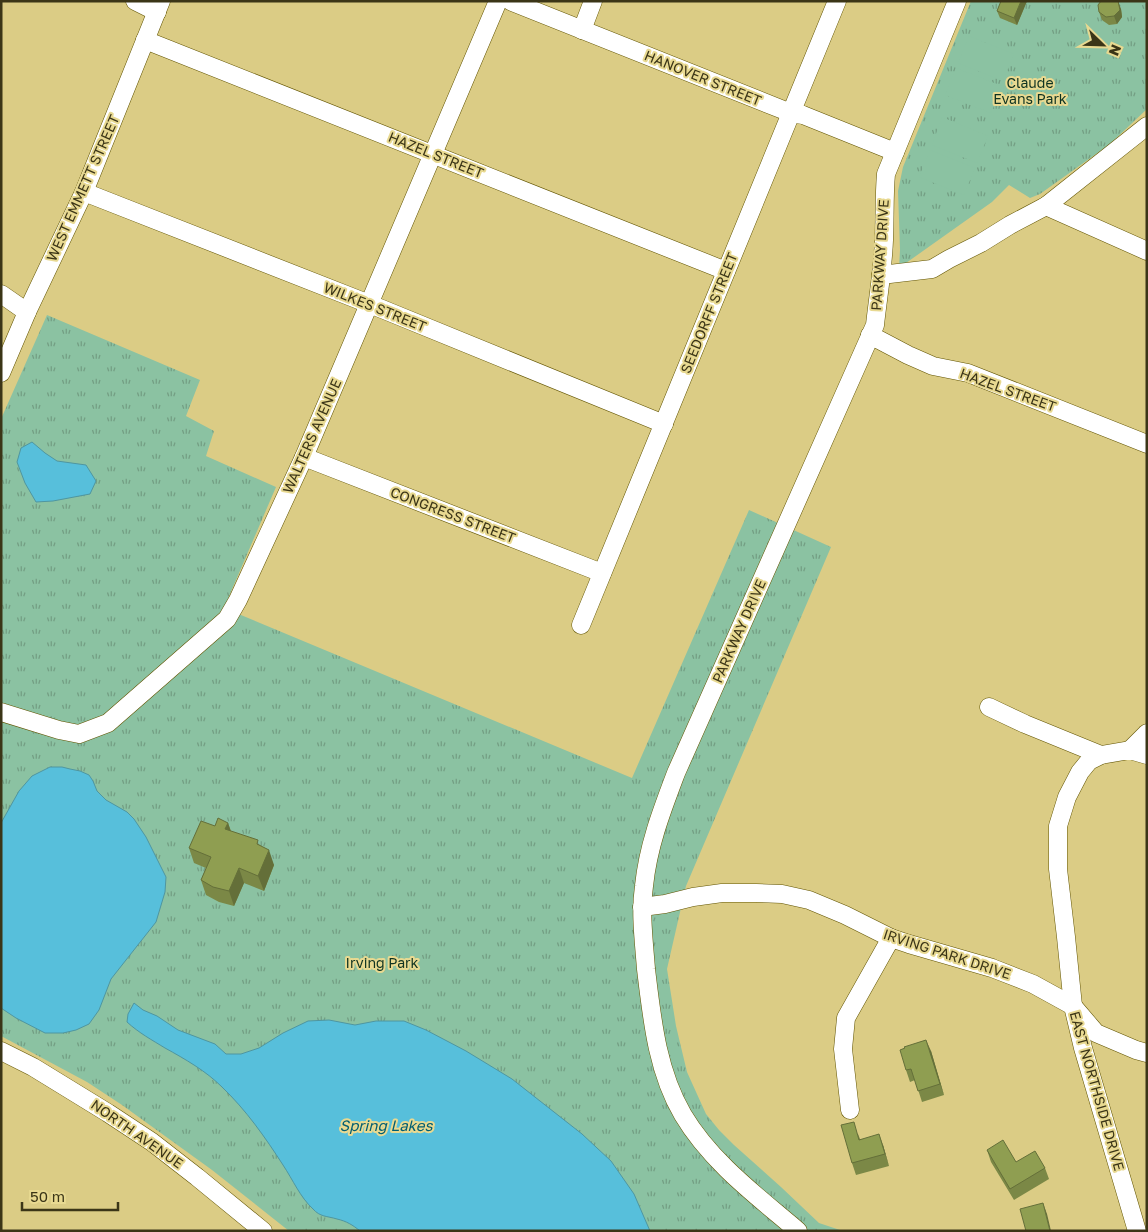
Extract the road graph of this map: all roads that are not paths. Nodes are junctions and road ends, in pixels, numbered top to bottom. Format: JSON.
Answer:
{"nodes":[{"id":1,"x":135,"y":1,"type":"edge"},
{"id":2,"x":498,"y":1,"type":"edge"},
{"id":3,"x":510,"y":1,"type":"edge"},
{"id":4,"x":593,"y":1,"type":"edge"},
{"id":5,"x":837,"y":1,"type":"edge"},
{"id":6,"x":957,"y":1,"type":"edge"},
{"id":7,"x":159,"y":7,"type":"edge"},
{"id":8,"x":582,"y":30,"type":"junction"},
{"id":9,"x":145,"y":40,"type":"junction"},
{"id":10,"x":792,"y":113,"type":"junction"},
{"id":11,"x":1147,"y":126,"type":"edge"},
{"id":12,"x":895,"y":152,"type":"junction"},
{"id":13,"x":433,"y":154,"type":"junction"},
{"id":14,"x":84,"y":192,"type":"junction"},
{"id":15,"x":1046,"y":206,"type":"junction"},
{"id":16,"x":1147,"y":251,"type":"edge"},
{"id":17,"x":726,"y":271,"type":"junction"},
{"id":18,"x":881,"y":275,"type":"junction"},
{"id":19,"x":1,"y":294,"type":"edge"},
{"id":20,"x":369,"y":304,"type":"junction"},
{"id":21,"x":28,"y":312,"type":"junction"},
{"id":22,"x":870,"y":334,"type":"junction"},
{"id":23,"x":1,"y":372,"type":"edge"},
{"id":24,"x":664,"y":424,"type":"junction"},
{"id":25,"x":1147,"y":444,"type":"edge"},
{"id":26,"x":304,"y":457,"type":"junction"},
{"id":27,"x":602,"y":573,"type":"junction"},
{"id":28,"x":581,"y":625,"type":"dead end"},
{"id":29,"x":989,"y":707,"type":"dead end"},
{"id":30,"x":1,"y":712,"type":"edge"},
{"id":31,"x":1147,"y":733,"type":"edge"},
{"id":32,"x":1138,"y":752,"type":"edge"},
{"id":33,"x":1101,"y":755,"type":"junction"},
{"id":34,"x":642,"y":908,"type":"junction"},
{"id":35,"x":891,"y":938,"type":"junction"},
{"id":36,"x":1072,"y":1006,"type":"junction"},
{"id":37,"x":1,"y":1051,"type":"edge"},
{"id":38,"x":1147,"y":1053,"type":"edge"},
{"id":39,"x":850,"y":1110,"type":"dead end"},
{"id":40,"x":263,"y":1231,"type":"edge"},
{"id":41,"x":798,"y":1231,"type":"edge"},
{"id":42,"x":1137,"y":1231,"type":"edge"}],
"edges":[{"from":1,"to":7,"type":"street"},
{"from":2,"to":13,"type":"street","name":"WALTERS AVENUE"},
{"from":3,"to":8,"type":"street","name":"HANOVER STREET"},
{"from":4,"to":8,"type":"street"},
{"from":5,"to":10,"type":"street","name":"SEEDORFF STREET"},
{"from":6,"to":12,"type":"street","name":"PARKWAY DRIVE"},
{"from":7,"to":9,"type":"street","name":"WEST EMMETT STREET"},
{"from":8,"to":10,"type":"street","name":"HANOVER STREET"},
{"from":9,"to":13,"type":"street","name":"HAZEL STREET"},
{"from":9,"to":14,"type":"street","name":"WEST EMMETT STREET"},
{"from":10,"to":12,"type":"street","name":"HANOVER STREET"},
{"from":10,"to":17,"type":"street","name":"SEEDORFF STREET"},
{"from":11,"to":15,"type":"street"},
{"from":12,"to":18,"type":"street","name":"PARKWAY DRIVE"},
{"from":13,"to":17,"type":"street","name":"HAZEL STREET"},
{"from":13,"to":20,"type":"street","name":"WALTERS AVENUE"},
{"from":14,"to":20,"type":"street","name":"WILKES STREET"},
{"from":14,"to":21,"type":"street","name":"WEST EMMETT STREET"},
{"from":15,"to":16,"type":"street"},
{"from":15,"to":18,"type":"street"},
{"from":17,"to":24,"type":"street","name":"SEEDORFF STREET"},
{"from":18,"to":22,"type":"street","name":"PARKWAY DRIVE"},
{"from":19,"to":21,"type":"street"},
{"from":20,"to":24,"type":"street","name":"WILKES STREET"},
{"from":20,"to":26,"type":"street","name":"WALTERS AVENUE"},
{"from":21,"to":23,"type":"street","name":"WEST EMMETT STREET"},
{"from":22,"to":25,"type":"street","name":"HAZEL STREET"},
{"from":22,"to":34,"type":"street","name":"PARKWAY DRIVE"},
{"from":24,"to":27,"type":"street","name":"SEEDORFF STREET"},
{"from":26,"to":27,"type":"street","name":"CONGRESS STREET"},
{"from":26,"to":30,"type":"street","name":"WALTERS AVENUE"},
{"from":27,"to":28,"type":"street","name":"SEEDORFF STREET"},
{"from":29,"to":33,"type":"street"},
{"from":31,"to":32,"type":"street"},
{"from":32,"to":33,"type":"street"},
{"from":33,"to":36,"type":"street","name":"EAST NORTHSIDE DRIVE"},
{"from":34,"to":35,"type":"street","name":"IRVING PARK DRIVE"},
{"from":34,"to":41,"type":"street","name":"PARKWAY DRIVE"},
{"from":35,"to":36,"type":"street","name":"IRVING PARK DRIVE"},
{"from":35,"to":39,"type":"street"},
{"from":36,"to":38,"type":"street","name":"IRVING PARK DRIVE"},
{"from":36,"to":42,"type":"street","name":"EAST NORTHSIDE DRIVE"},
{"from":37,"to":40,"type":"street","name":"NORTH AVENUE"}]}
